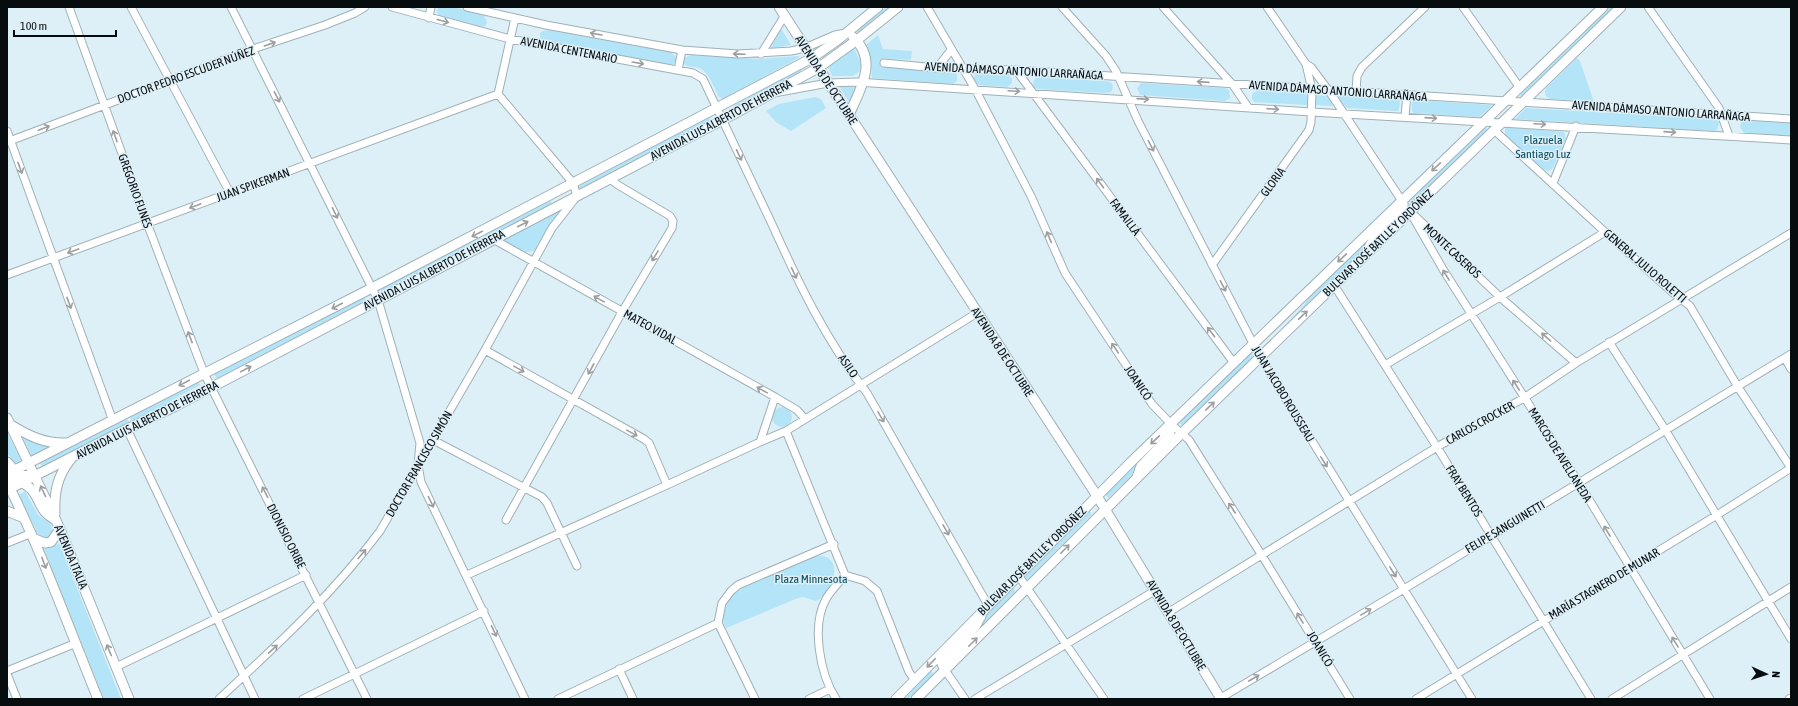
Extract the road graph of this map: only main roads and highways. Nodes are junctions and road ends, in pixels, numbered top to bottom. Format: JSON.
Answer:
{"nodes":[{"id":1,"x":779,"y":7,"type":"edge"},
{"id":2,"x":878,"y":7,"type":"edge"},
{"id":3,"x":898,"y":7,"type":"edge"},
{"id":4,"x":1603,"y":7,"type":"edge"},
{"id":5,"x":1621,"y":7,"type":"edge"},
{"id":6,"x":846,"y":33,"type":"junction"},
{"id":7,"x":857,"y":40,"type":"junction"},
{"id":8,"x":812,"y":58,"type":"junction"},
{"id":9,"x":818,"y":68,"type":"junction"},
{"id":10,"x":849,"y":115,"type":"junction"},
{"id":11,"x":1402,"y":200,"type":"junction"},
{"id":12,"x":1366,"y":254,"type":"junction"},
{"id":13,"x":1306,"y":292,"type":"junction"},
{"id":14,"x":1260,"y":357,"type":"junction"},
{"id":15,"x":9,"y":422,"type":"edge"},
{"id":16,"x":70,"y":443,"type":"junction"},
{"id":17,"x":74,"y":456,"type":"junction"},
{"id":18,"x":7,"y":462,"type":"edge"},
{"id":19,"x":29,"y":464,"type":"junction"},
{"id":20,"x":9,"y":474,"type":"edge"},
{"id":21,"x":35,"y":476,"type":"junction"},
{"id":22,"x":21,"y":483,"type":"junction"},
{"id":23,"x":8,"y":487,"type":"edge"},
{"id":24,"x":1097,"y":496,"type":"junction"},
{"id":25,"x":1105,"y":510,"type":"junction"},
{"id":26,"x":7,"y":511,"type":"edge"},
{"id":27,"x":24,"y":518,"type":"junction"},
{"id":28,"x":56,"y":520,"type":"junction"},
{"id":29,"x":60,"y":529,"type":"junction"},
{"id":30,"x":33,"y":536,"type":"junction"},
{"id":31,"x":986,"y":607,"type":"junction"},
{"id":32,"x":945,"y":670,"type":"junction"},
{"id":33,"x":98,"y":699,"type":"edge"},
{"id":34,"x":129,"y":699,"type":"edge"},
{"id":35,"x":896,"y":699,"type":"edge"},
{"id":36,"x":916,"y":699,"type":"edge"},
{"id":37,"x":1220,"y":699,"type":"edge"}],
"edges":[{"from":1,"to":8,"type":"main road","name":"AVENIDA 8 DE OCTUBRE"},
{"from":2,"to":6,"type":"main road","name":"AVENIDA LUIS ALBERTO DE HERRERA"},
{"from":3,"to":7,"type":"main road","name":"AVENIDA LUIS ALBERTO DE HERRERA"},
{"from":4,"to":11,"type":"main road","name":"BULEVAR JOSÉ BATLLE Y ORDÓÑEZ","one_way":true},
{"from":5,"to":12,"type":"main road","name":"BULEVAR JOSÉ BATLLE Y ORDÓÑEZ"},
{"from":6,"to":7,"type":"main road"},
{"from":6,"to":8,"type":"main road","name":"AVENIDA LUIS ALBERTO DE HERRERA"},
{"from":7,"to":9,"type":"main road","name":"AVENIDA LUIS ALBERTO DE HERRERA"},
{"from":7,"to":10,"type":"main road"},
{"from":8,"to":9,"type":"main road","name":"AVENIDA 8 DE OCTUBRE"},
{"from":8,"to":16,"type":"main road","name":"AVENIDA LUIS ALBERTO DE HERRERA","one_way":true},
{"from":9,"to":10,"type":"main road","name":"AVENIDA 8 DE OCTUBRE"},
{"from":17,"to":9,"type":"main road","name":"AVENIDA LUIS ALBERTO DE HERRERA","one_way":true},
{"from":10,"to":24,"type":"main road","name":"AVENIDA 8 DE OCTUBRE"},
{"from":11,"to":12,"type":"main road"},
{"from":11,"to":13,"type":"main road","name":"BULEVAR JOSÉ BATLLE Y ORDÓÑEZ","one_way":true},
{"from":14,"to":12,"type":"main road","name":"BULEVAR JOSÉ BATLLE Y ORDÓÑEZ","one_way":true},
{"from":13,"to":14,"type":"main road"},
{"from":13,"to":24,"type":"main road","name":"BULEVAR JOSÉ BATLLE Y ORDÓÑEZ","one_way":true},
{"from":25,"to":14,"type":"main road","name":"BULEVAR JOSÉ BATLLE Y ORDÓÑEZ","one_way":true},
{"from":15,"to":16,"type":"main road"},
{"from":15,"to":19,"type":"main road","name":"AVENIDA ITALIA"},
{"from":16,"to":19,"type":"main road","name":"AVENIDA LUIS ALBERTO DE HERRERA"},
{"from":17,"to":21,"type":"main road","name":"AVENIDA LUIS ALBERTO DE HERRERA"},
{"from":17,"to":28,"type":"main road"},
{"from":18,"to":20,"type":"main road"},
{"from":19,"to":20,"type":"main road","name":"AVENIDA LUIS ALBERTO DE HERRERA"},
{"from":19,"to":21,"type":"main road","name":"AVENIDA ITALIA"},
{"from":20,"to":21,"type":"main road"},
{"from":20,"to":22,"type":"main road"},
{"from":21,"to":22,"type":"main road","name":"AVENIDA LUIS ALBERTO DE HERRERA"},
{"from":28,"to":21,"type":"main road","name":"AVENIDA ITALIA","one_way":true},
{"from":22,"to":23,"type":"main road","name":"AVENIDA LUIS ALBERTO DE HERRERA"},
{"from":22,"to":28,"type":"main road"},
{"from":23,"to":27,"type":"main road"},
{"from":24,"to":25,"type":"main road","name":"AVENIDA 8 DE OCTUBRE"},
{"from":24,"to":31,"type":"main road","name":"BULEVAR JOSÉ BATLLE Y ORDÓÑEZ"},
{"from":32,"to":25,"type":"main road","name":"BULEVAR JOSÉ BATLLE Y ORDÓÑEZ","one_way":true},
{"from":25,"to":37,"type":"main road","name":"AVENIDA 8 DE OCTUBRE"},
{"from":26,"to":27,"type":"main road"},
{"from":27,"to":30,"type":"main road"},
{"from":28,"to":29,"type":"main road","name":"AVENIDA ITALIA"},
{"from":29,"to":30,"type":"main road"},
{"from":34,"to":29,"type":"main road","name":"AVENIDA ITALIA","one_way":true},
{"from":30,"to":33,"type":"main road","one_way":true},
{"from":31,"to":32,"type":"main road"},
{"from":31,"to":35,"type":"main road","name":"BULEVAR JOSÉ BATLLE Y ORDÓÑEZ","one_way":true},
{"from":32,"to":36,"type":"main road","name":"BULEVAR JOSÉ BATLLE Y ORDÓÑEZ"}]}
